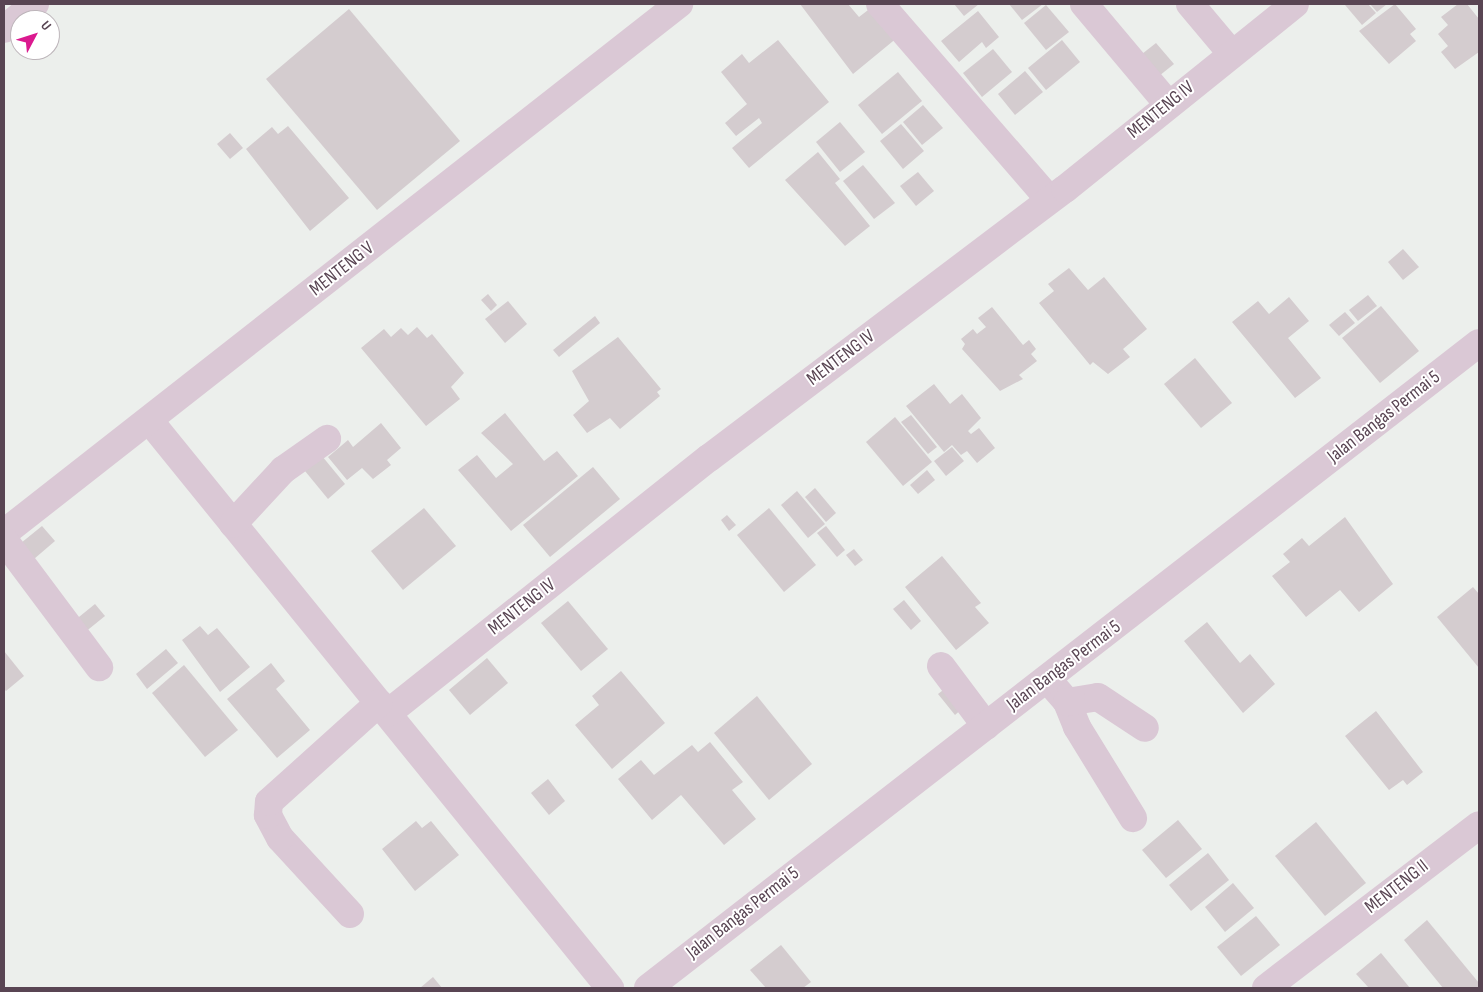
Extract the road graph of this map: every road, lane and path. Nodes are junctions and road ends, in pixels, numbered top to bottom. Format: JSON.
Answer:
{"nodes":[{"id":1,"x":35,"y":4,"type":"edge"},
{"id":2,"x":679,"y":4,"type":"edge"},
{"id":3,"x":880,"y":4,"type":"edge"},
{"id":4,"x":1084,"y":4,"type":"edge"},
{"id":5,"x":1190,"y":4,"type":"edge"},
{"id":6,"x":1295,"y":4,"type":"edge"},
{"id":7,"x":4,"y":29,"type":"edge"},
{"id":8,"x":1232,"y":54,"type":"junction"},
{"id":9,"x":1168,"y":104,"type":"junction"},
{"id":10,"x":1050,"y":200,"type":"junction"},
{"id":11,"x":1479,"y":343,"type":"edge"},
{"id":12,"x":149,"y":420,"type":"junction"},
{"id":13,"x":327,"y":439,"type":"dead end"},
{"id":14,"x":233,"y":524,"type":"junction"},
{"id":15,"x":4,"y":533,"type":"edge"},
{"id":16,"x":4,"y":540,"type":"edge"},
{"id":17,"x":941,"y":666,"type":"dead end"},
{"id":18,"x":99,"y":667,"type":"dead end"},
{"id":19,"x":1048,"y":680,"type":"junction"},
{"id":20,"x":1067,"y":702,"type":"junction"},
{"id":21,"x":383,"y":708,"type":"junction"},
{"id":22,"x":986,"y":726,"type":"junction"},
{"id":23,"x":1145,"y":728,"type":"dead end"},
{"id":24,"x":1133,"y":818,"type":"dead end"},
{"id":25,"x":1479,"y":825,"type":"edge"},
{"id":26,"x":350,"y":914,"type":"dead end"},
{"id":27,"x":659,"y":985,"type":"edge"},
{"id":28,"x":610,"y":988,"type":"edge"},
{"id":29,"x":1266,"y":988,"type":"edge"}],
"edges":[{"from":1,"to":7,"type":"street"},
{"from":2,"to":12,"type":"street","name":"MENTENG V"},
{"from":3,"to":10,"type":"street"},
{"from":4,"to":9,"type":"street"},
{"from":5,"to":8,"type":"street"},
{"from":6,"to":8,"type":"street","name":"MENTENG IV"},
{"from":8,"to":9,"type":"street","name":"MENTENG IV"},
{"from":9,"to":10,"type":"street","name":"MENTENG IV"},
{"from":10,"to":21,"type":"street","name":"MENTENG IV"},
{"from":11,"to":19,"type":"street","name":"Jalan Bangas Permai 5"},
{"from":12,"to":14,"type":"street"},
{"from":12,"to":15,"type":"street","name":"MENTENG V"},
{"from":13,"to":14,"type":"street"},
{"from":14,"to":21,"type":"street"},
{"from":16,"to":18,"type":"street"},
{"from":17,"to":22,"type":"street"},
{"from":19,"to":20,"type":"street"},
{"from":19,"to":22,"type":"street","name":"Jalan Bangas Permai 5"},
{"from":20,"to":23,"type":"street"},
{"from":20,"to":24,"type":"street"},
{"from":21,"to":26,"type":"street","name":"MENTENG IV"},
{"from":21,"to":28,"type":"street"},
{"from":22,"to":27,"type":"street","name":"Jalan Bangas Permai 5"},
{"from":25,"to":29,"type":"street","name":"MENTENG II"}]}
